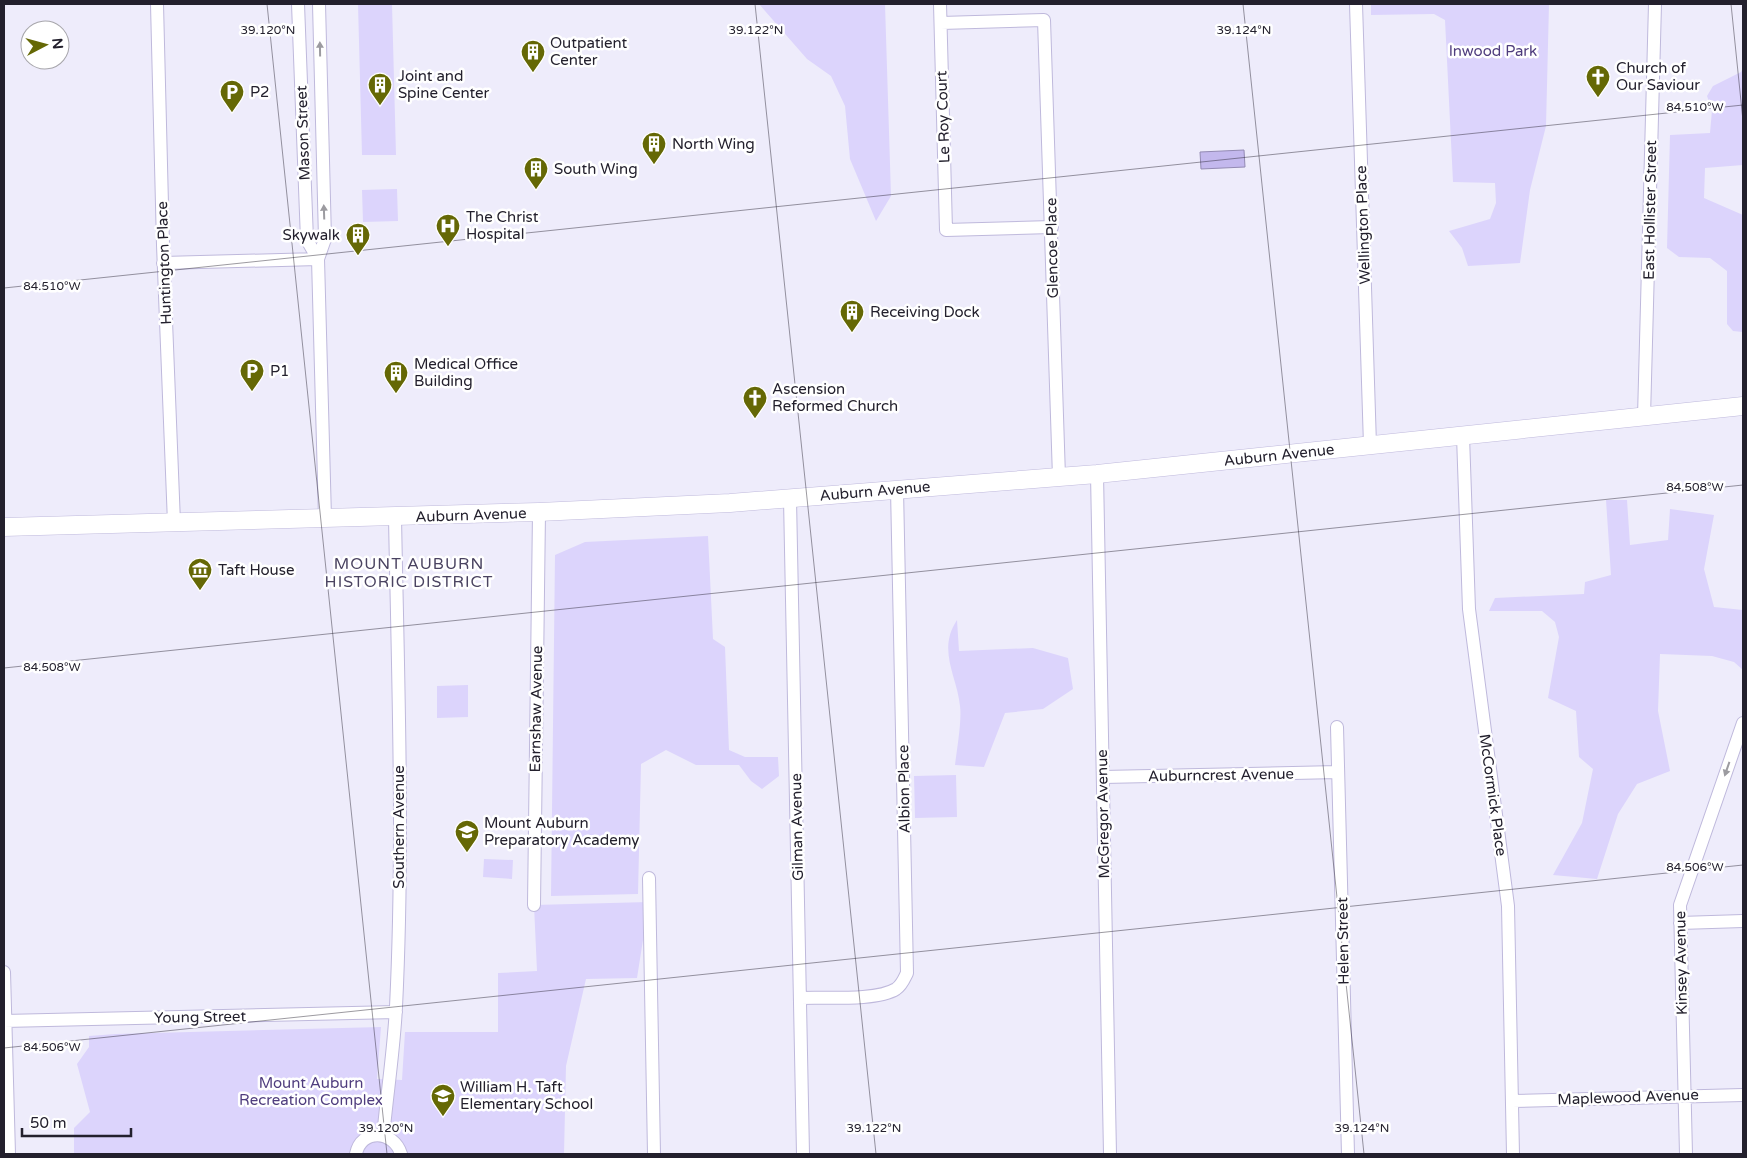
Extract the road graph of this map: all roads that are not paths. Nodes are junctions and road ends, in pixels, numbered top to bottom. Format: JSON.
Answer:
{"nodes":[{"id":1,"x":157,"y":4,"type":"edge"},
{"id":2,"x":298,"y":4,"type":"edge"},
{"id":3,"x":319,"y":4,"type":"edge"},
{"id":4,"x":940,"y":4,"type":"edge"},
{"id":5,"x":1356,"y":4,"type":"edge"},
{"id":6,"x":1655,"y":4,"type":"edge"},
{"id":7,"x":941,"y":22,"type":"junction"},
{"id":8,"x":1052,"y":227,"type":"junction"},
{"id":9,"x":318,"y":259,"type":"junction"},
{"id":10,"x":164,"y":263,"type":"junction"},
{"id":11,"x":1743,"y":406,"type":"edge"},
{"id":12,"x":1644,"y":417,"type":"junction"},
{"id":13,"x":1464,"y":436,"type":"junction"},
{"id":14,"x":1370,"y":445,"type":"junction"},
{"id":15,"x":1097,"y":474,"type":"junction"},
{"id":16,"x":1059,"y":477,"type":"junction"},
{"id":17,"x":897,"y":489,"type":"junction"},
{"id":18,"x":790,"y":499,"type":"junction"},
{"id":19,"x":539,"y":512,"type":"junction"},
{"id":20,"x":395,"y":517,"type":"junction"},
{"id":21,"x":325,"y":518,"type":"junction"},
{"id":22,"x":174,"y":523,"type":"junction"},
{"id":23,"x":4,"y":527,"type":"edge"},
{"id":24,"x":1743,"y":723,"type":"edge"},
{"id":25,"x":1337,"y":727,"type":"dead end"},
{"id":26,"x":1338,"y":772,"type":"junction"},
{"id":27,"x":1103,"y":777,"type":"junction"},
{"id":28,"x":649,"y":878,"type":"dead end"},
{"id":29,"x":534,"y":905,"type":"dead end"},
{"id":30,"x":1743,"y":921,"type":"edge"},
{"id":31,"x":1680,"y":923,"type":"junction"},
{"id":32,"x":4,"y":972,"type":"edge"},
{"id":33,"x":801,"y":998,"type":"junction"},
{"id":34,"x":396,"y":1012,"type":"junction"},
{"id":35,"x":4,"y":1020,"type":"edge"},
{"id":36,"x":1743,"y":1095,"type":"edge"},
{"id":37,"x":1685,"y":1096,"type":"junction"},
{"id":38,"x":1512,"y":1100,"type":"junction"},
{"id":39,"x":385,"y":1136,"type":"junction"},
{"id":40,"x":9,"y":1154,"type":"edge"},
{"id":41,"x":356,"y":1154,"type":"edge"},
{"id":42,"x":401,"y":1154,"type":"edge"},
{"id":43,"x":654,"y":1154,"type":"edge"},
{"id":44,"x":803,"y":1154,"type":"edge"},
{"id":45,"x":1110,"y":1154,"type":"edge"},
{"id":46,"x":1348,"y":1154,"type":"edge"},
{"id":47,"x":1514,"y":1154,"type":"edge"},
{"id":48,"x":1686,"y":1154,"type":"edge"}],
"edges":[{"from":1,"to":10,"type":"street","name":"Huntington Place"},
{"from":2,"to":9,"type":"street","name":"Mason Street"},
{"from":9,"to":3,"type":"street","name":"Mason Street","one_way":true},
{"from":4,"to":7,"type":"street","name":"Le Roy Court"},
{"from":5,"to":14,"type":"street","name":"Wellington Place"},
{"from":6,"to":12,"type":"street","name":"East Hollister Street"},
{"from":7,"to":8,"type":"street","name":"Glencoe Place"},
{"from":7,"to":8,"type":"street","name":"Le Roy Court"},
{"from":8,"to":16,"type":"street","name":"Glencoe Place"},
{"from":9,"to":10,"type":"street"},
{"from":9,"to":21,"type":"street","name":"Mason Street"},
{"from":10,"to":22,"type":"street","name":"Huntington Place"},
{"from":11,"to":12,"type":"main road","name":"Auburn Avenue"},
{"from":12,"to":13,"type":"main road","name":"Auburn Avenue"},
{"from":13,"to":14,"type":"main road","name":"Auburn Avenue"},
{"from":13,"to":38,"type":"street","name":"McCormick Place"},
{"from":14,"to":15,"type":"main road","name":"Auburn Avenue"},
{"from":15,"to":16,"type":"main road","name":"Auburn Avenue"},
{"from":15,"to":27,"type":"street","name":"McGregor Avenue"},
{"from":16,"to":17,"type":"main road","name":"Auburn Avenue"},
{"from":17,"to":18,"type":"main road","name":"Auburn Avenue"},
{"from":17,"to":33,"type":"street","name":"Albion Place"},
{"from":18,"to":19,"type":"main road","name":"Auburn Avenue"},
{"from":18,"to":33,"type":"street","name":"Gilman Avenue"},
{"from":19,"to":20,"type":"main road","name":"Auburn Avenue"},
{"from":19,"to":29,"type":"street","name":"Earnshaw Avenue"},
{"from":20,"to":21,"type":"main road","name":"Auburn Avenue"},
{"from":20,"to":34,"type":"street","name":"Southern Avenue"},
{"from":21,"to":22,"type":"main road","name":"Auburn Avenue"},
{"from":22,"to":23,"type":"main road","name":"Auburn Avenue"},
{"from":24,"to":31,"type":"street","name":"Kinsey Avenue","one_way":true},
{"from":25,"to":26,"type":"street","name":"Helen Street"},
{"from":26,"to":27,"type":"street","name":"Auburncrest Avenue"},
{"from":26,"to":46,"type":"street","name":"Helen Street"},
{"from":27,"to":45,"type":"street","name":"McGregor Avenue"},
{"from":28,"to":43,"type":"street"},
{"from":30,"to":31,"type":"street"},
{"from":31,"to":37,"type":"street","name":"Kinsey Avenue"},
{"from":32,"to":35,"type":"street"},
{"from":33,"to":44,"type":"street","name":"Gilman Avenue"},
{"from":34,"to":35,"type":"street","name":"Young Street"},
{"from":34,"to":39,"type":"street","name":"Southern Avenue"},
{"from":35,"to":40,"type":"street"},
{"from":36,"to":37,"type":"street","name":"Maplewood Avenue"},
{"from":37,"to":38,"type":"street","name":"Maplewood Avenue"},
{"from":37,"to":48,"type":"street","name":"Kinsey Avenue"},
{"from":38,"to":47,"type":"street","name":"McCormick Place"},
{"from":39,"to":41,"type":"street"},
{"from":39,"to":42,"type":"street"}]}
